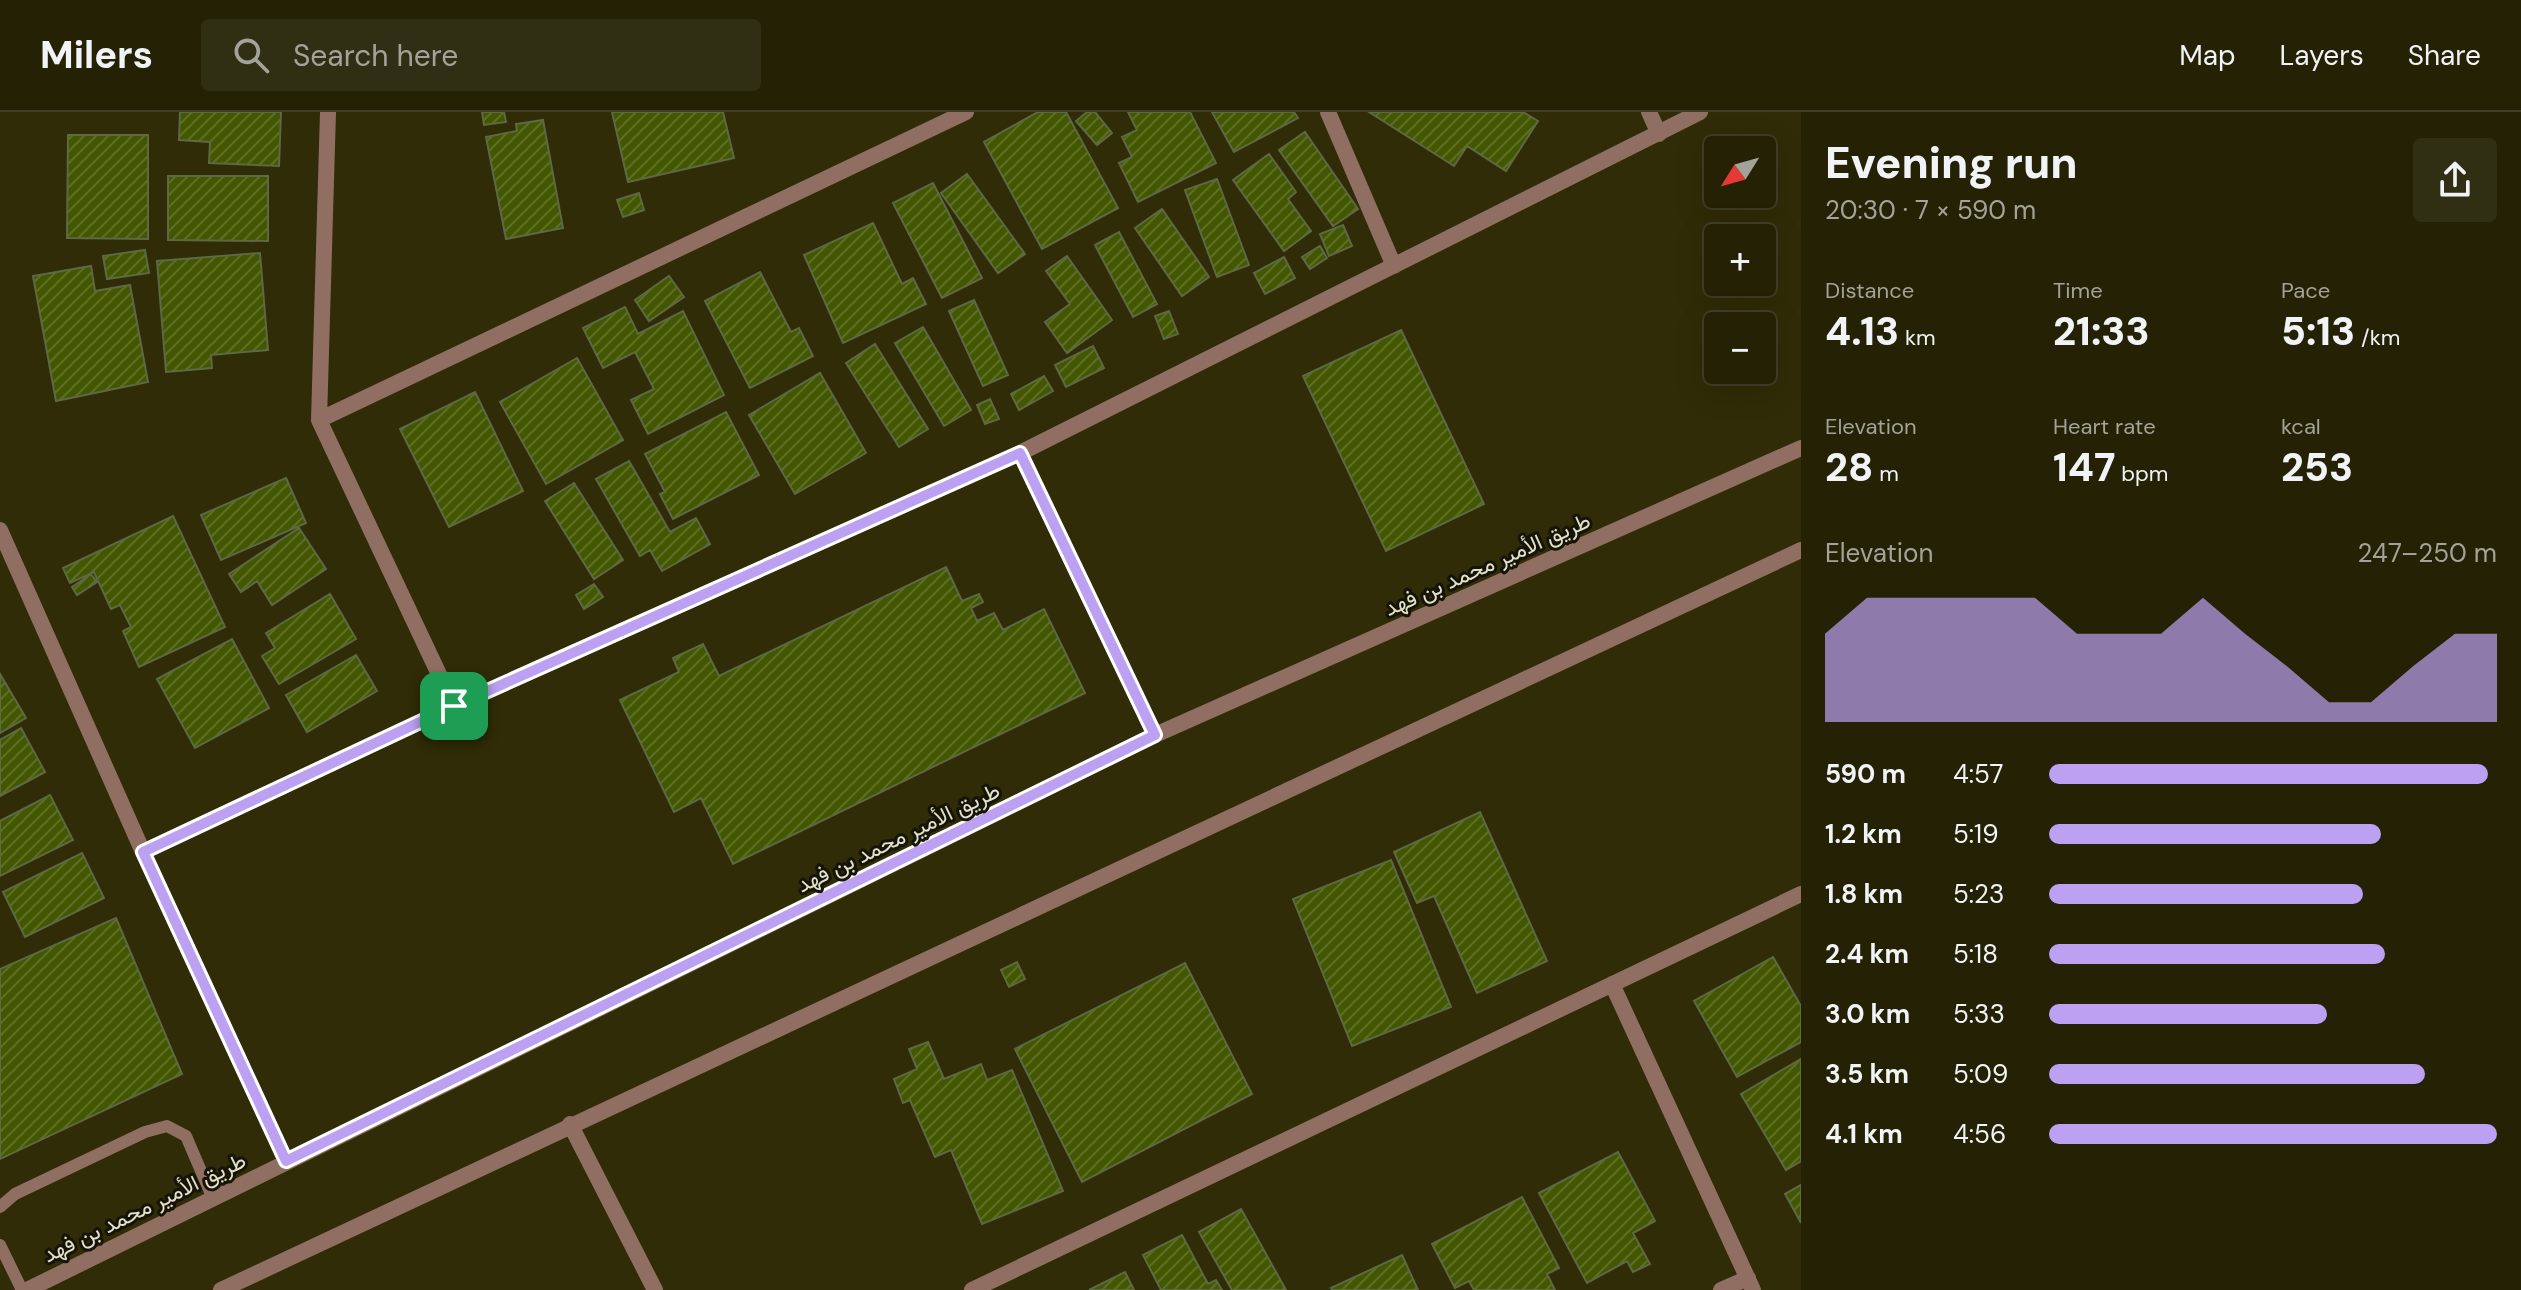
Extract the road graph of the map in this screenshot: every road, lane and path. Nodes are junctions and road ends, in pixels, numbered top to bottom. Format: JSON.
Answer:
{"nodes":[{"id":1,"x":328,"y":112,"type":"edge"},
{"id":2,"x":966,"y":112,"type":"edge"},
{"id":3,"x":1328,"y":112,"type":"edge"},
{"id":4,"x":1649,"y":112,"type":"edge"},
{"id":5,"x":1700,"y":112,"type":"edge"},
{"id":6,"x":1659,"y":134,"type":"junction"},
{"id":7,"x":1394,"y":266,"type":"junction"},
{"id":8,"x":319,"y":420,"type":"junction"},
{"id":9,"x":1801,"y":448,"type":"edge"},
{"id":10,"x":1020,"y":453,"type":"junction"},
{"id":11,"x":0,"y":530,"type":"edge"},
{"id":12,"x":1801,"y":550,"type":"edge"},
{"id":13,"x":454,"y":706,"type":"junction"},
{"id":14,"x":1155,"y":735,"type":"junction"},
{"id":15,"x":143,"y":852,"type":"junction"},
{"id":16,"x":1801,"y":894,"type":"edge"},
{"id":17,"x":1612,"y":984,"type":"junction"},
{"id":18,"x":570,"y":1124,"type":"junction"},
{"id":19,"x":286,"y":1161,"type":"junction"},
{"id":20,"x":213,"y":1199,"type":"junction"},
{"id":21,"x":0,"y":1207,"type":"edge"},
{"id":22,"x":0,"y":1245,"type":"edge"},
{"id":23,"x":1750,"y":1284,"type":"edge"},
{"id":24,"x":24,"y":1290,"type":"edge"},
{"id":25,"x":221,"y":1290,"type":"edge"},
{"id":26,"x":655,"y":1290,"type":"edge"},
{"id":27,"x":972,"y":1290,"type":"edge"},
{"id":28,"x":1721,"y":1290,"type":"edge"}],
"edges":[{"from":1,"to":8,"type":"street"},
{"from":2,"to":8,"type":"street"},
{"from":3,"to":7,"type":"street"},
{"from":4,"to":6,"type":"street"},
{"from":5,"to":6,"type":"street"},
{"from":6,"to":7,"type":"street"},
{"from":7,"to":10,"type":"street"},
{"from":8,"to":13,"type":"street"},
{"from":9,"to":14,"type":"street","name":"طريق الأمير محمد بن فهد"},
{"from":10,"to":13,"type":"street"},
{"from":10,"to":14,"type":"street"},
{"from":11,"to":15,"type":"street"},
{"from":12,"to":18,"type":"street"},
{"from":13,"to":15,"type":"street"},
{"from":14,"to":19,"type":"street","name":"طريق الأمير محمد بن فهد"},
{"from":15,"to":19,"type":"street"},
{"from":16,"to":17,"type":"street"},
{"from":17,"to":23,"type":"street"},
{"from":17,"to":27,"type":"street"},
{"from":18,"to":25,"type":"street"},
{"from":18,"to":26,"type":"street"},
{"from":19,"to":20,"type":"street","name":"طريق الأمير محمد بن فهد"},
{"from":20,"to":21,"type":"lane"},
{"from":20,"to":24,"type":"street","name":"طريق الأمير محمد بن فهد"},
{"from":22,"to":24,"type":"lane"},
{"from":23,"to":28,"type":"street"}]}
